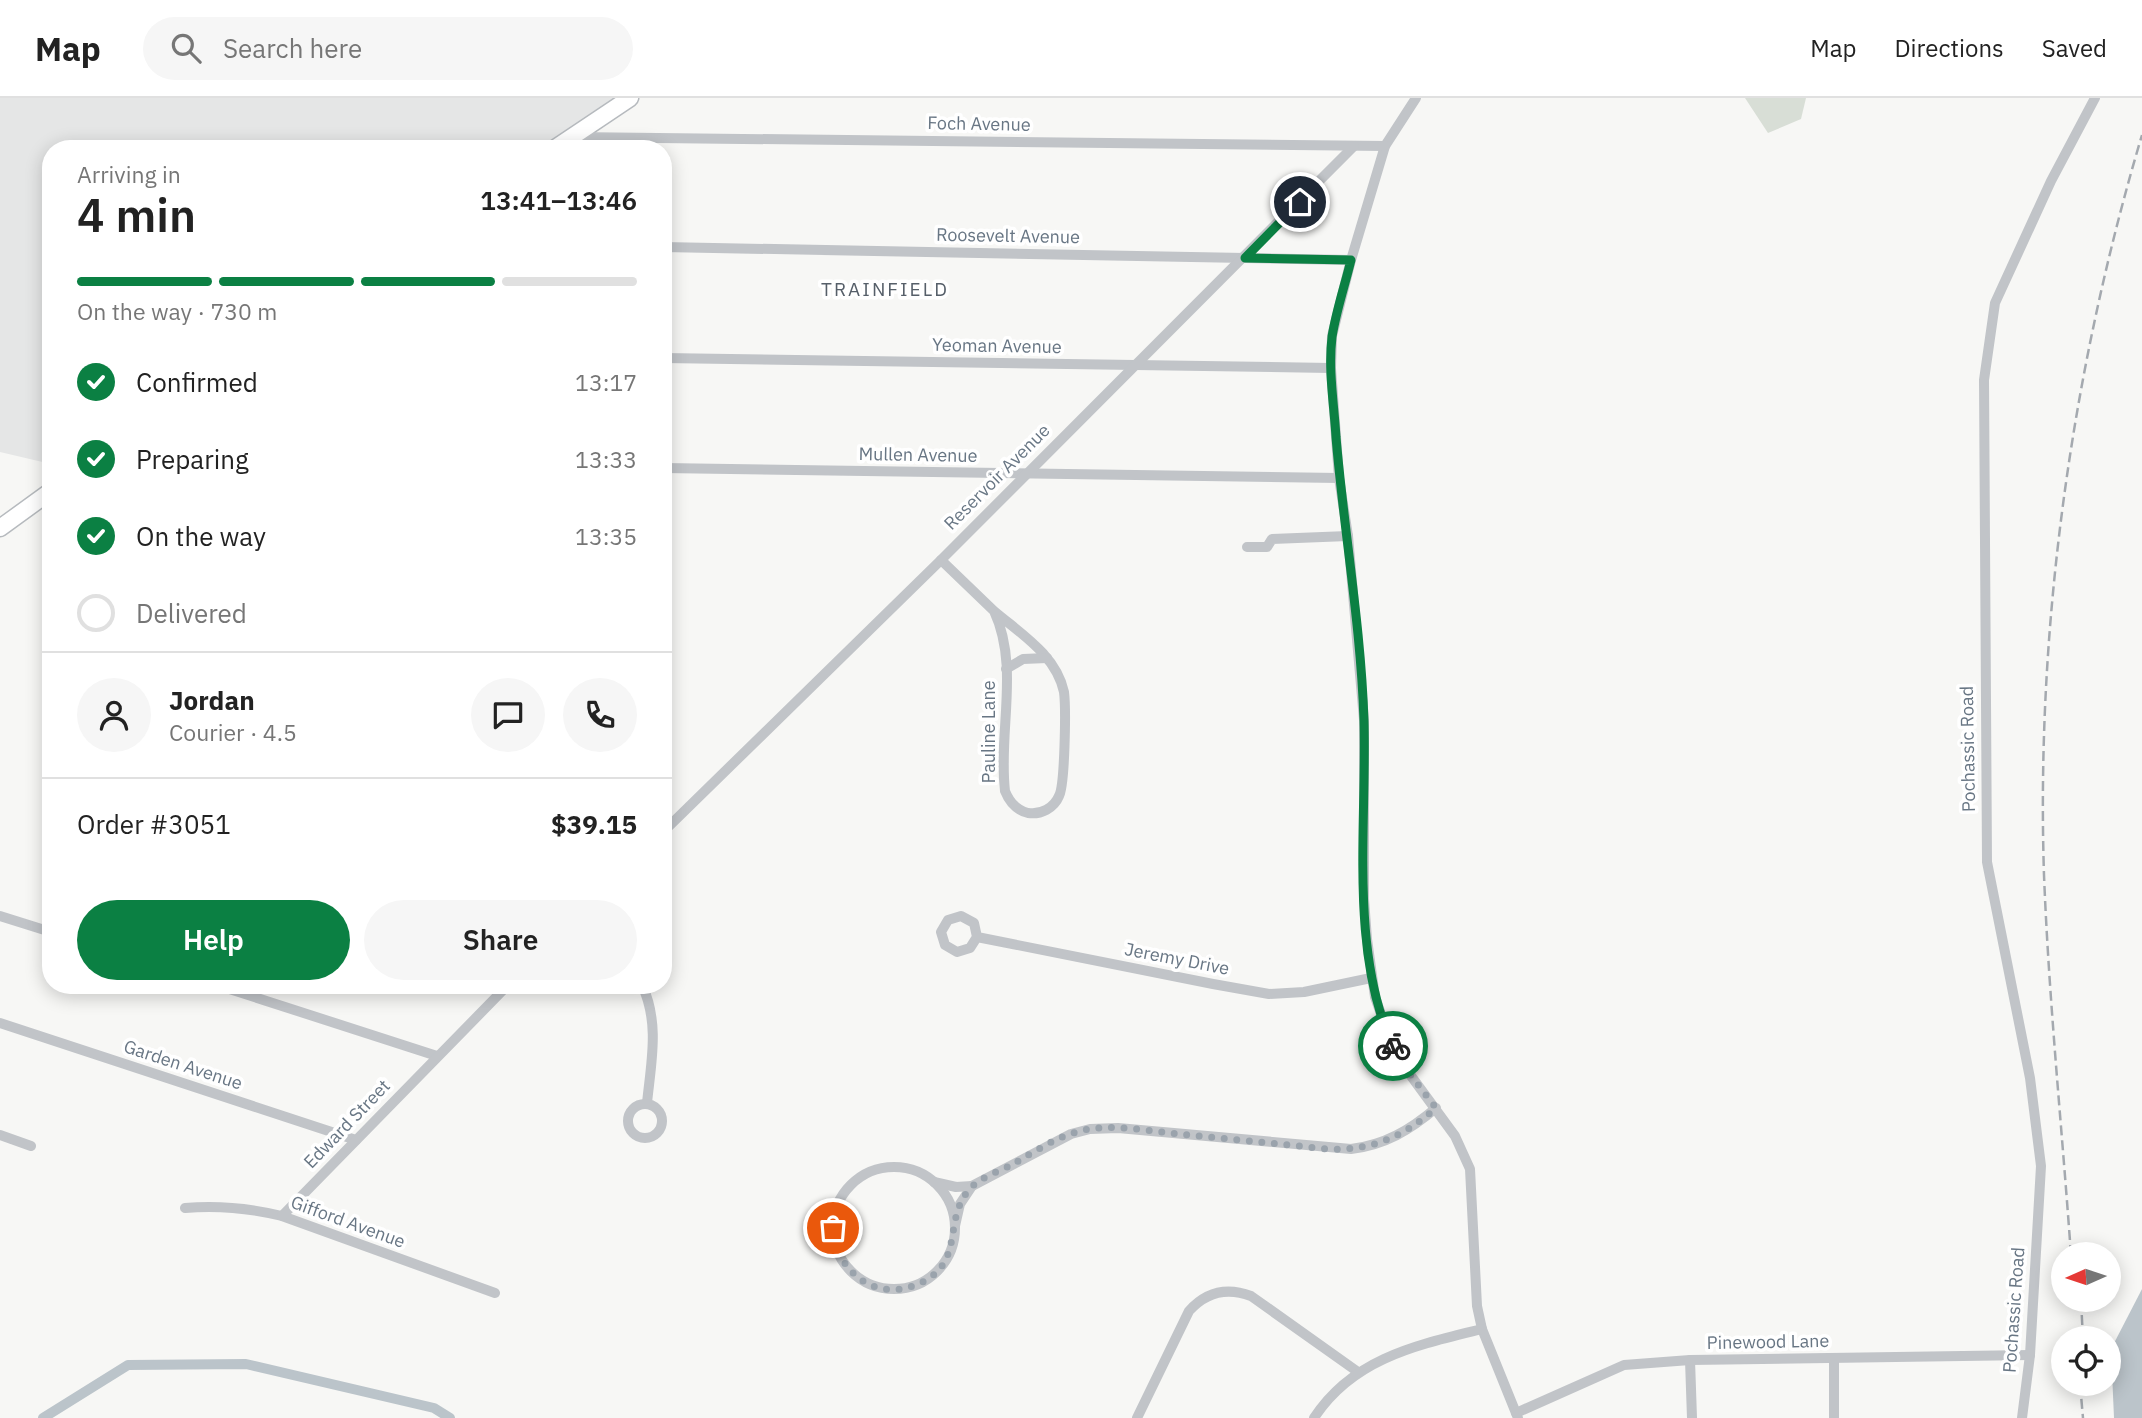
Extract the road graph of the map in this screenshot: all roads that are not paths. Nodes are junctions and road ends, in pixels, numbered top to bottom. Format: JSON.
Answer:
{"nodes":[{"id":1,"x":629,"y":98,"type":"edge"},
{"id":2,"x":1416,"y":98,"type":"edge"},
{"id":3,"x":2095,"y":98,"type":"edge"},
{"id":4,"x":572,"y":137,"type":"junction"},
{"id":5,"x":568,"y":140,"type":"edge"},
{"id":6,"x":1354,"y":146,"type":"junction"},
{"id":7,"x":1385,"y":146,"type":"junction"},
{"id":8,"x":672,"y":247,"type":"edge"},
{"id":9,"x":1245,"y":258,"type":"junction"},
{"id":10,"x":1351,"y":260,"type":"junction"},
{"id":11,"x":672,"y":358,"type":"edge"},
{"id":12,"x":1133,"y":365,"type":"junction"},
{"id":13,"x":1331,"y":368,"type":"junction"},
{"id":14,"x":672,"y":468,"type":"edge"},
{"id":15,"x":1024,"y":474,"type":"junction"},
{"id":16,"x":1339,"y":478,"type":"junction"},
{"id":17,"x":42,"y":498,"type":"edge"},
{"id":18,"x":0,"y":528,"type":"edge"},
{"id":19,"x":1348,"y":536,"type":"junction"},
{"id":20,"x":1247,"y":547,"type":"dead end"},
{"id":21,"x":940,"y":559,"type":"junction"},
{"id":22,"x":994,"y":611,"type":"junction"},
{"id":23,"x":1047,"y":658,"type":"junction"},
{"id":24,"x":1006,"y":668,"type":"junction"},
{"id":25,"x":672,"y":823,"type":"edge"},
{"id":26,"x":0,"y":916,"type":"edge"},
{"id":27,"x":42,"y":929,"type":"edge"},
{"id":28,"x":977,"y":937,"type":"dead end"},
{"id":29,"x":1371,"y":978,"type":"junction"},
{"id":30,"x":245,"y":994,"type":"edge"},
{"id":31,"x":499,"y":994,"type":"edge"},
{"id":32,"x":646,"y":994,"type":"edge"},
{"id":33,"x":0,"y":1023,"type":"edge"},
{"id":34,"x":438,"y":1056,"type":"junction"},
{"id":35,"x":647,"y":1103,"type":"dead end"},
{"id":36,"x":1436,"y":1108,"type":"junction"},
{"id":37,"x":0,"y":1135,"type":"edge"},
{"id":38,"x":356,"y":1140,"type":"junction"},
{"id":39,"x":31,"y":1146,"type":"dead end"},
{"id":40,"x":934,"y":1182,"type":"junction"},
{"id":41,"x":972,"y":1186,"type":"junction"},
{"id":42,"x":185,"y":1208,"type":"dead end"},
{"id":43,"x":282,"y":1216,"type":"junction"},
{"id":44,"x":955,"y":1226,"type":"junction"},
{"id":45,"x":495,"y":1293,"type":"dead end"},
{"id":46,"x":1482,"y":1329,"type":"junction"},
{"id":47,"x":2030,"y":1355,"type":"junction"},
{"id":48,"x":1834,"y":1359,"type":"junction"},
{"id":49,"x":1690,"y":1360,"type":"junction"},
{"id":50,"x":1358,"y":1372,"type":"junction"},
{"id":51,"x":1517,"y":1415,"type":"edge"},
{"id":52,"x":1137,"y":1418,"type":"edge"},
{"id":53,"x":1314,"y":1418,"type":"edge"},
{"id":54,"x":1692,"y":1418,"type":"edge"},
{"id":55,"x":1834,"y":1418,"type":"edge"},
{"id":56,"x":2022,"y":1418,"type":"edge"}],
"edges":[{"from":1,"to":4,"type":"main road"},
{"from":2,"to":7,"type":"street"},
{"from":3,"to":47,"type":"street","name":"Pochassic Road"},
{"from":4,"to":5,"type":"main road"},
{"from":4,"to":6,"type":"street","name":"Foch Avenue"},
{"from":6,"to":7,"type":"street","name":"Foch Avenue"},
{"from":6,"to":9,"type":"street","name":"Reservoir Avenue"},
{"from":7,"to":10,"type":"street"},
{"from":8,"to":9,"type":"street","name":"Roosevelt Avenue"},
{"from":9,"to":10,"type":"street","name":"Roosevelt Avenue"},
{"from":9,"to":12,"type":"street","name":"Reservoir Avenue"},
{"from":10,"to":13,"type":"street"},
{"from":11,"to":12,"type":"street","name":"Yeoman Avenue"},
{"from":12,"to":13,"type":"street","name":"Yeoman Avenue"},
{"from":12,"to":15,"type":"street","name":"Reservoir Avenue"},
{"from":13,"to":16,"type":"street"},
{"from":14,"to":15,"type":"street","name":"Mullen Avenue"},
{"from":15,"to":16,"type":"street","name":"Mullen Avenue"},
{"from":15,"to":21,"type":"street","name":"Reservoir Avenue"},
{"from":16,"to":19,"type":"street"},
{"from":17,"to":18,"type":"main road"},
{"from":19,"to":20,"type":"street"},
{"from":19,"to":29,"type":"street"},
{"from":21,"to":22,"type":"street","name":"Pauline Lane"},
{"from":21,"to":25,"type":"street","name":"Reservoir Avenue"},
{"from":22,"to":23,"type":"street","name":"Pauline Lane"},
{"from":22,"to":24,"type":"street","name":"Pauline Lane"},
{"from":23,"to":24,"type":"street","name":"Pauline Lane"},
{"from":23,"to":24,"type":"street","name":"Pauline Lane"},
{"from":26,"to":27,"type":"street"},
{"from":28,"to":29,"type":"street","name":"Jeremy Drive"},
{"from":29,"to":36,"type":"street"},
{"from":30,"to":34,"type":"street"},
{"from":31,"to":34,"type":"street"},
{"from":32,"to":35,"type":"street"},
{"from":33,"to":38,"type":"street","name":"Garden Avenue"},
{"from":34,"to":38,"type":"street","name":"Edward Street"},
{"from":36,"to":41,"type":"street"},
{"from":36,"to":46,"type":"street"},
{"from":37,"to":39,"type":"street"},
{"from":38,"to":43,"type":"street","name":"Edward Street"},
{"from":40,"to":41,"type":"street"},
{"from":40,"to":44,"type":"street"},
{"from":40,"to":44,"type":"street"},
{"from":41,"to":44,"type":"street"},
{"from":42,"to":43,"type":"street","name":"Gifford Avenue"},
{"from":43,"to":45,"type":"street","name":"Gifford Avenue"},
{"from":46,"to":50,"type":"street"},
{"from":46,"to":51,"type":"street"},
{"from":47,"to":48,"type":"street","name":"Pinewood Lane"},
{"from":47,"to":56,"type":"street","name":"Pochassic Road"},
{"from":48,"to":49,"type":"street","name":"Pinewood Lane"},
{"from":48,"to":55,"type":"street"},
{"from":49,"to":51,"type":"street","name":"Pinewood Lane"},
{"from":49,"to":54,"type":"street"},
{"from":50,"to":52,"type":"street"},
{"from":50,"to":53,"type":"street"}]}
